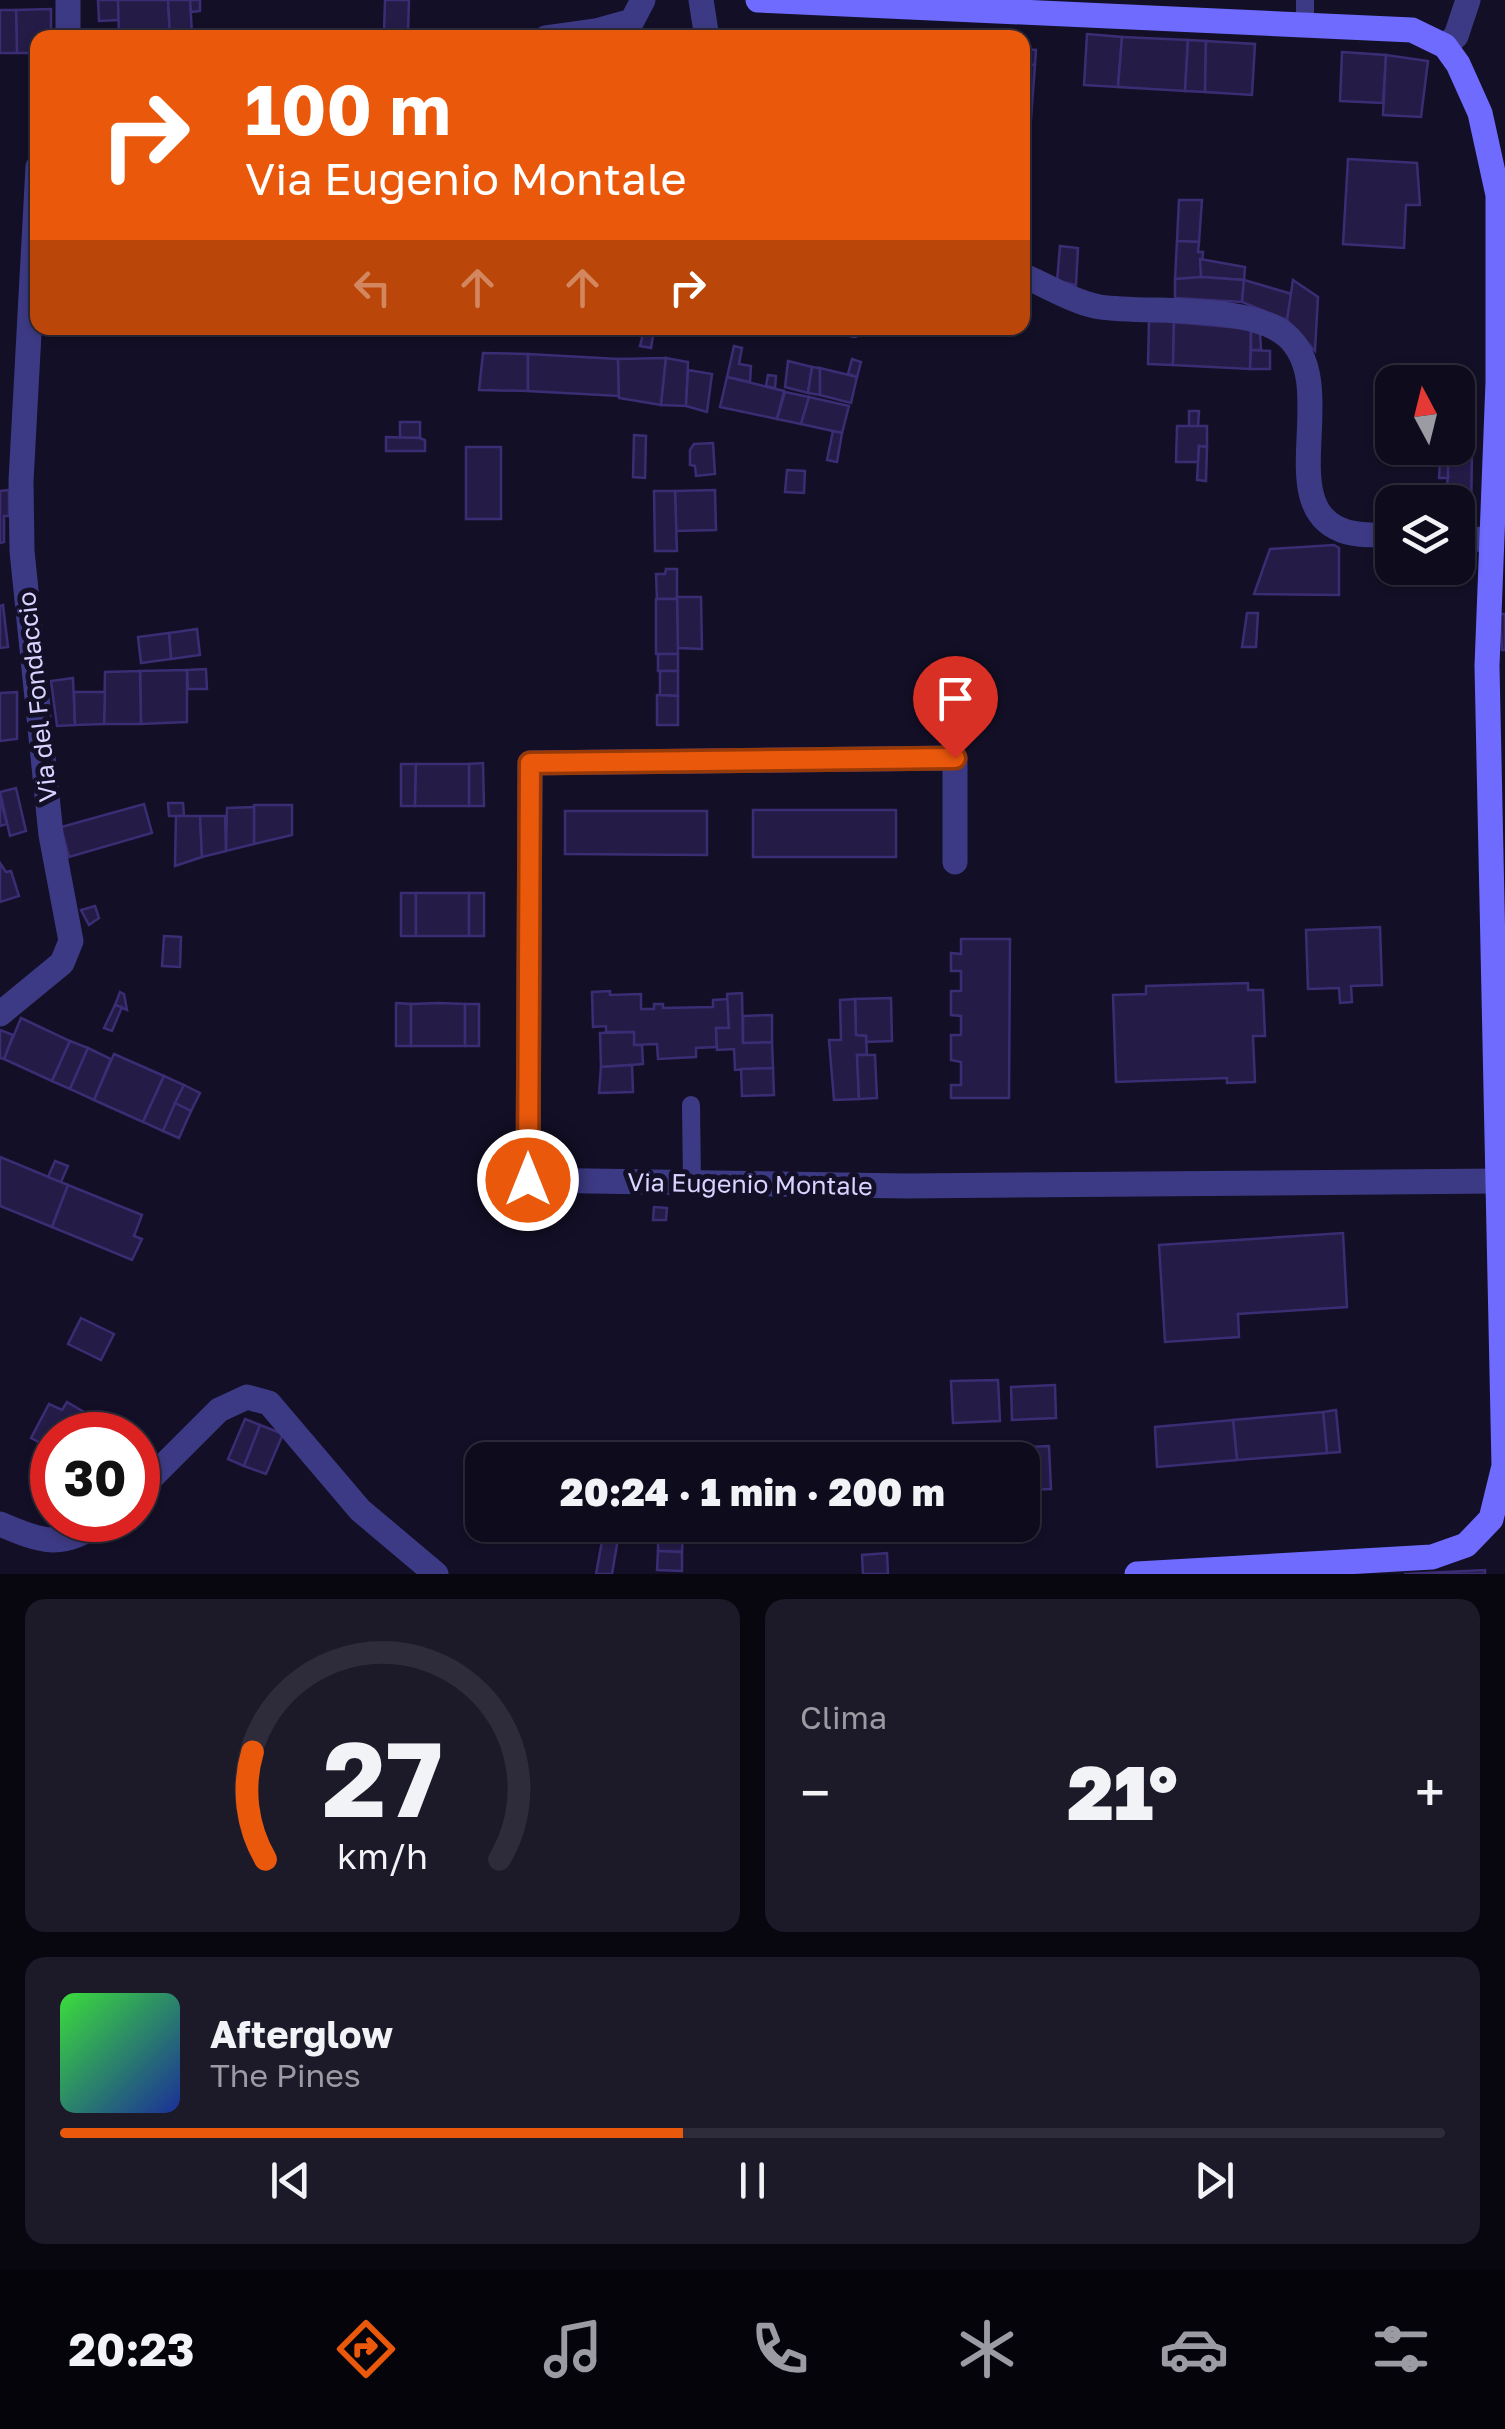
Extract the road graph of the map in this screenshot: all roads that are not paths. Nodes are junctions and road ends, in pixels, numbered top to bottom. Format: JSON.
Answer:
{"nodes":[{"id":1,"x":68,"y":0,"type":"edge"},
{"id":2,"x":643,"y":0,"type":"edge"},
{"id":3,"x":701,"y":0,"type":"edge"},
{"id":4,"x":758,"y":0,"type":"edge"},
{"id":5,"x":1468,"y":0,"type":"edge"},
{"id":6,"x":845,"y":2,"type":"edge"},
{"id":7,"x":897,"y":3,"type":"edge"},
{"id":8,"x":1305,"y":11,"type":"edge"},
{"id":9,"x":68,"y":30,"type":"edge"},
{"id":10,"x":586,"y":30,"type":"edge"},
{"id":11,"x":706,"y":30,"type":"edge"},
{"id":12,"x":1458,"y":39,"type":"junction"},
{"id":13,"x":1030,"y":278,"type":"edge"},
{"id":14,"x":30,"y":333,"type":"edge"},
{"id":15,"x":1495,"y":528,"type":"edge"},
{"id":16,"x":1375,"y":534,"type":"edge"},
{"id":17,"x":954,"y":862,"type":"dead end"},
{"id":18,"x":0,"y":1014,"type":"edge"},
{"id":19,"x":691,"y":1105,"type":"dead end"},
{"id":20,"x":1498,"y":1181,"type":"junction"},
{"id":21,"x":692,"y":1183,"type":"junction"},
{"id":22,"x":160,"y":1468,"type":"edge"},
{"id":23,"x":0,"y":1524,"type":"edge"},
{"id":24,"x":1498,"y":1524,"type":"edge"},
{"id":25,"x":30,"y":1536,"type":"edge"},
{"id":26,"x":436,"y":1574,"type":"edge"},
{"id":27,"x":1137,"y":1574,"type":"edge"}],
"edges":[{"from":1,"to":9,"type":"street"},
{"from":2,"to":10,"type":"street"},
{"from":3,"to":11,"type":"street"},
{"from":4,"to":6,"type":"street"},
{"from":5,"to":12,"type":"street"},
{"from":6,"to":7,"type":"street"},
{"from":7,"to":8,"type":"street"},
{"from":8,"to":12,"type":"street"},
{"from":12,"to":15,"type":"street"},
{"from":13,"to":16,"type":"street"},
{"from":14,"to":18,"type":"street","name":"Via del Fondaccio"},
{"from":15,"to":20,"type":"street"},
{"from":17,"to":21,"type":"street","name":"Via Eugenio Montale"},
{"from":19,"to":21,"type":"lane"},
{"from":20,"to":21,"type":"street","name":"Via Eugenio Montale"},
{"from":20,"to":24,"type":"street"},
{"from":22,"to":26,"type":"street"},
{"from":23,"to":25,"type":"street"},
{"from":24,"to":27,"type":"street"}]}
